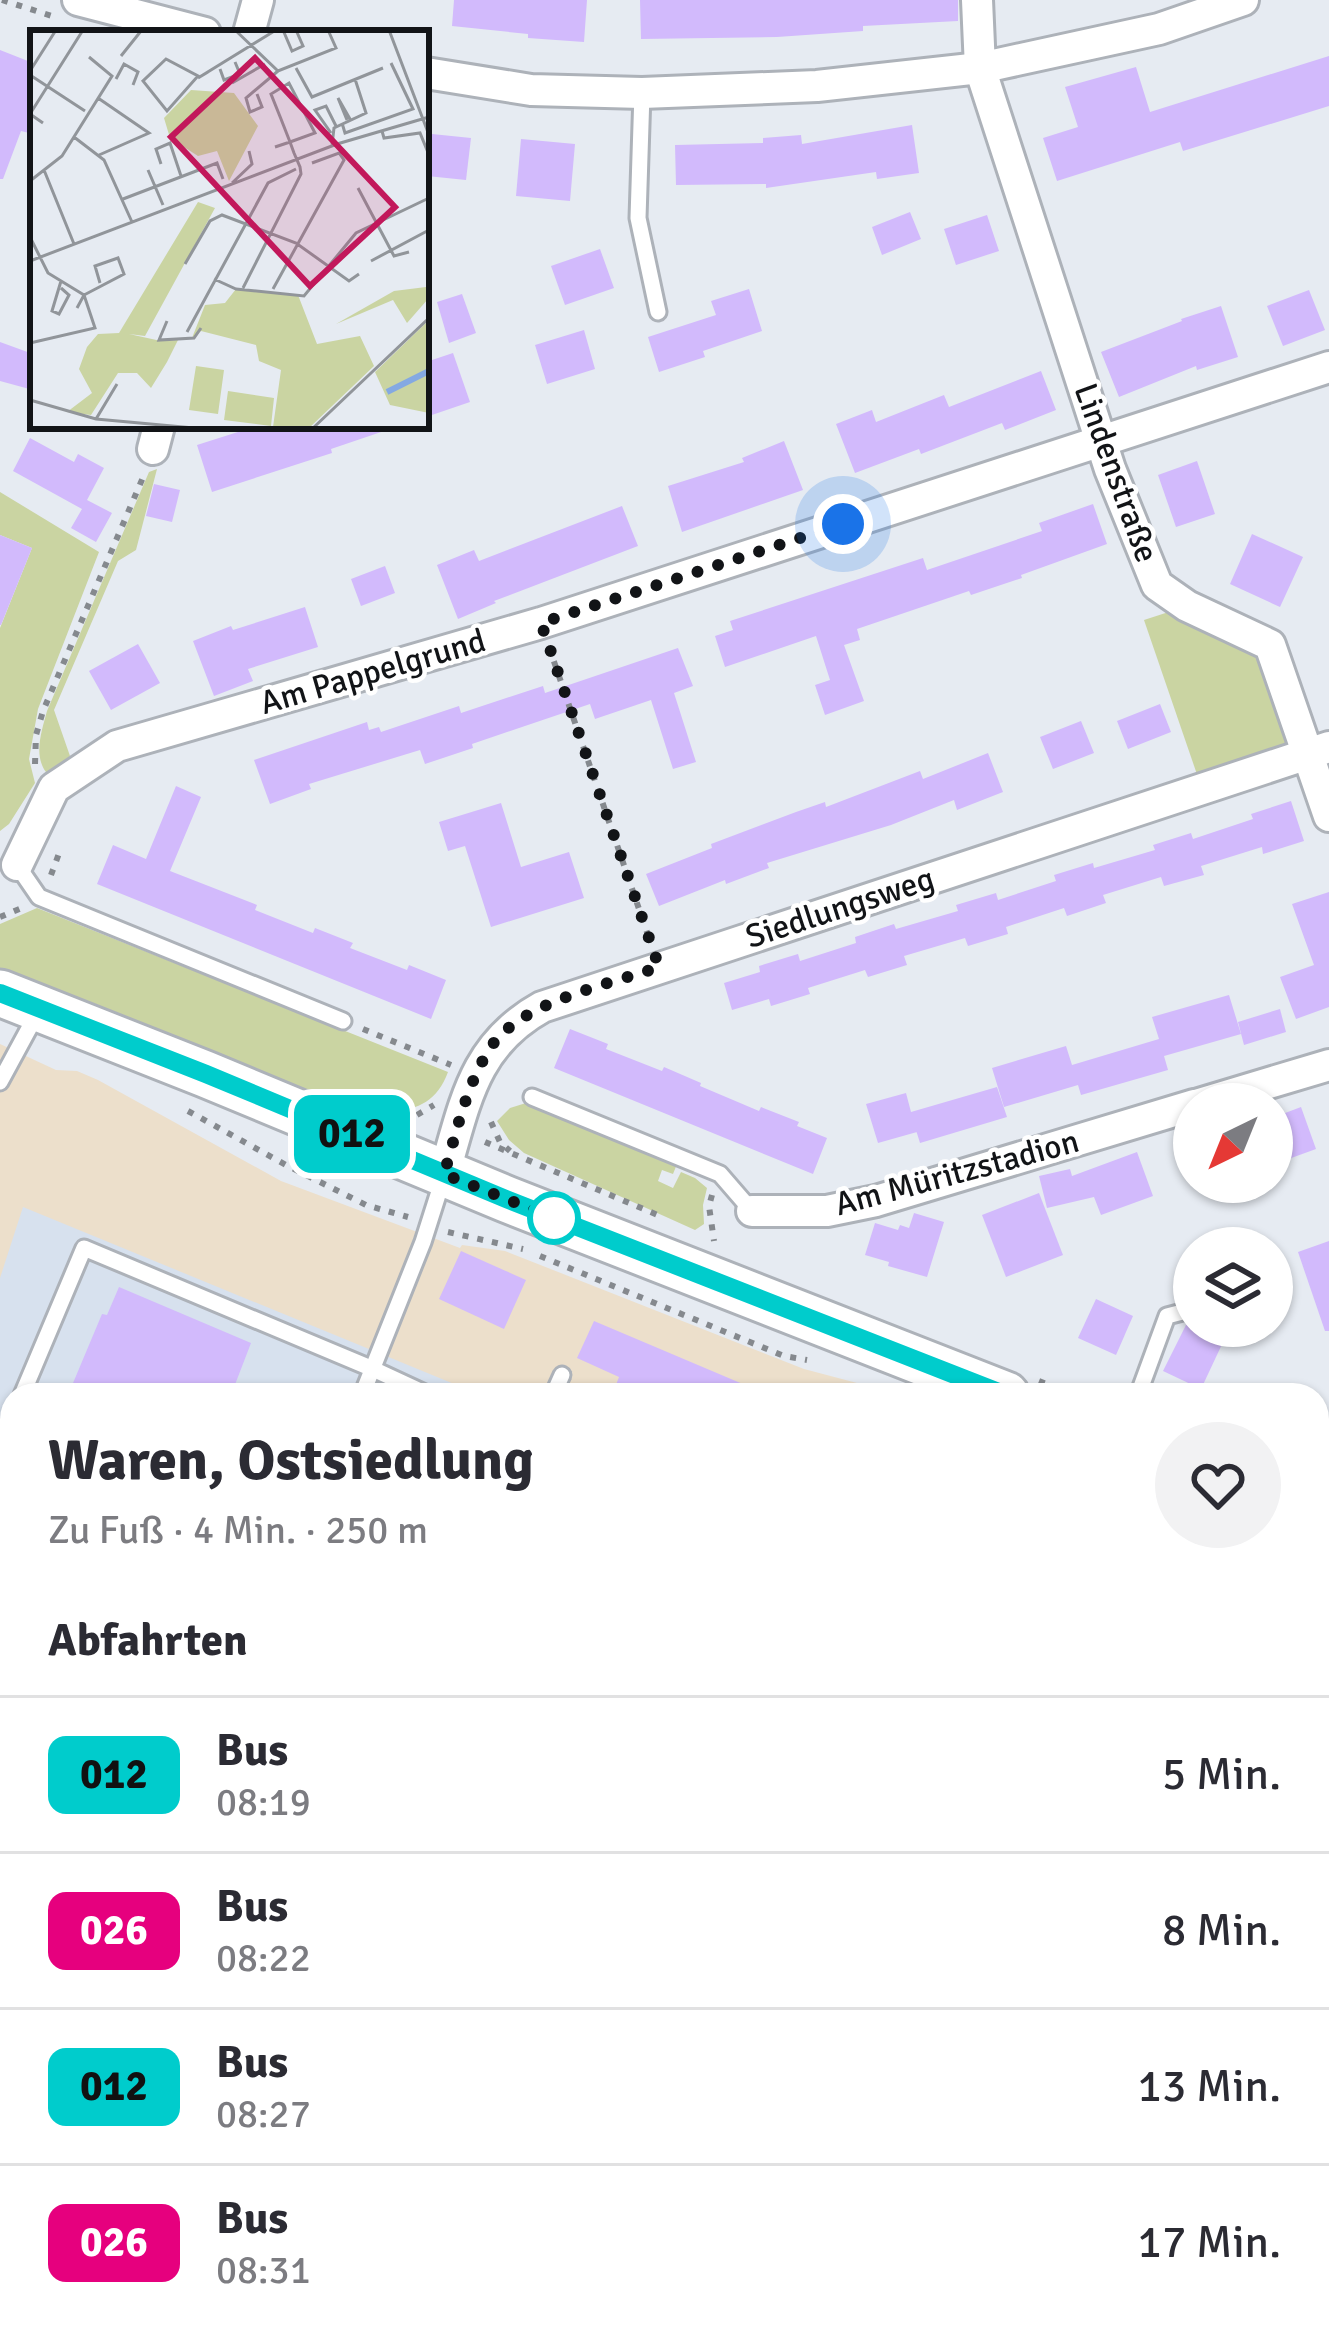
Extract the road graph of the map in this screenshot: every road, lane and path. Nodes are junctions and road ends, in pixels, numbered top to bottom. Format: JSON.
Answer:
{"nodes":[{"id":1,"x":78,"y":0,"type":"edge"},
{"id":2,"x":257,"y":0,"type":"edge"},
{"id":3,"x":977,"y":0,"type":"edge"},
{"id":4,"x":1243,"y":0,"type":"edge"},
{"id":5,"x":193,"y":30,"type":"edge"},
{"id":6,"x":251,"y":30,"type":"edge"},
{"id":7,"x":980,"y":68,"type":"junction"},
{"id":8,"x":429,"y":73,"type":"edge"},
{"id":9,"x":642,"y":92,"type":"junction"},
{"id":10,"x":658,"y":312,"type":"dead end"},
{"id":11,"x":1329,"y":368,"type":"edge"},
{"id":12,"x":156,"y":437,"type":"edge"},
{"id":13,"x":1102,"y":439,"type":"junction"},
{"id":14,"x":541,"y":623,"type":"junction"},
{"id":15,"x":1317,"y":742,"type":"edge"},
{"id":16,"x":54,"y":788,"type":"junction"},
{"id":17,"x":1329,"y":816,"type":"edge"},
{"id":18,"x":16,"y":865,"type":"joint"},
{"id":19,"x":659,"y":967,"type":"junction"},
{"id":20,"x":20,"y":1001,"type":"edge"},
{"id":21,"x":343,"y":1021,"type":"joint"},
{"id":22,"x":1329,"y":1065,"type":"edge"},
{"id":23,"x":477,"y":1075,"type":"junction"},
{"id":24,"x":0,"y":1082,"type":"edge"},
{"id":25,"x":1269,"y":1083,"type":"edge"},
{"id":26,"x":532,"y":1097,"type":"dead end"},
{"id":27,"x":184,"y":1108,"type":"dead end"},
{"id":28,"x":1173,"y":1112,"type":"edge"},
{"id":29,"x":513,"y":1153,"type":"dead end"},
{"id":30,"x":524,"y":1157,"type":"dead end"},
{"id":31,"x":444,"y":1174,"type":"junction"},
{"id":32,"x":366,"y":1205,"type":"dead end"},
{"id":33,"x":752,"y":1211,"type":"joint"},
{"id":34,"x":674,"y":1222,"type":"dead end"},
{"id":35,"x":1173,"y":1314,"type":"edge"},
{"id":36,"x":373,"y":1369,"type":"junction"},
{"id":37,"x":562,"y":1375,"type":"dead end"},
{"id":38,"x":27,"y":1383,"type":"edge"},
{"id":39,"x":367,"y":1383,"type":"edge"},
{"id":40,"x":403,"y":1383,"type":"edge"},
{"id":41,"x":558,"y":1383,"type":"edge"},
{"id":42,"x":975,"y":1383,"type":"edge"},
{"id":43,"x":1142,"y":1383,"type":"edge"}],
"edges":[{"from":1,"to":5,"type":"street"},
{"from":2,"to":6,"type":"street"},
{"from":3,"to":7,"type":"street","name":"Lindenstraße"},
{"from":4,"to":7,"type":"street"},
{"from":7,"to":9,"type":"street"},
{"from":7,"to":13,"type":"street","name":"Lindenstraße"},
{"from":8,"to":9,"type":"street"},
{"from":9,"to":10,"type":"lane"},
{"from":11,"to":13,"type":"street","name":"Am Pappelgrund"},
{"from":12,"to":16,"type":"path"},
{"from":13,"to":14,"type":"street","name":"Am Pappelgrund"},
{"from":13,"to":15,"type":"street","name":"Lindenstraße"},
{"from":14,"to":16,"type":"street","name":"Am Pappelgrund"},
{"from":14,"to":19,"type":"path"},
{"from":15,"to":17,"type":"street","name":"Lindenstraße"},
{"from":15,"to":19,"type":"street","name":"Siedlungsweg"},
{"from":16,"to":18,"type":"street"},
{"from":18,"to":21,"type":"lane"},
{"from":19,"to":23,"type":"street","name":"Siedlungsweg"},
{"from":20,"to":24,"type":"lane"},
{"from":20,"to":31,"type":"main road"},
{"from":21,"to":23,"type":"path"},
{"from":22,"to":25,"type":"street","name":"Am Müritzstadion"},
{"from":23,"to":29,"type":"path"},
{"from":23,"to":31,"type":"street","name":"Siedlungsweg"},
{"from":26,"to":33,"type":"lane","name":"Am Müritzstadion"},
{"from":27,"to":32,"type":"path"},
{"from":28,"to":33,"type":"street","name":"Am Müritzstadion"},
{"from":30,"to":34,"type":"path"},
{"from":31,"to":36,"type":"lane"},
{"from":31,"to":42,"type":"main road"},
{"from":35,"to":43,"type":"lane"},
{"from":36,"to":38,"type":"lane"},
{"from":36,"to":39,"type":"lane"},
{"from":36,"to":40,"type":"lane"},
{"from":37,"to":41,"type":"lane"}]}
